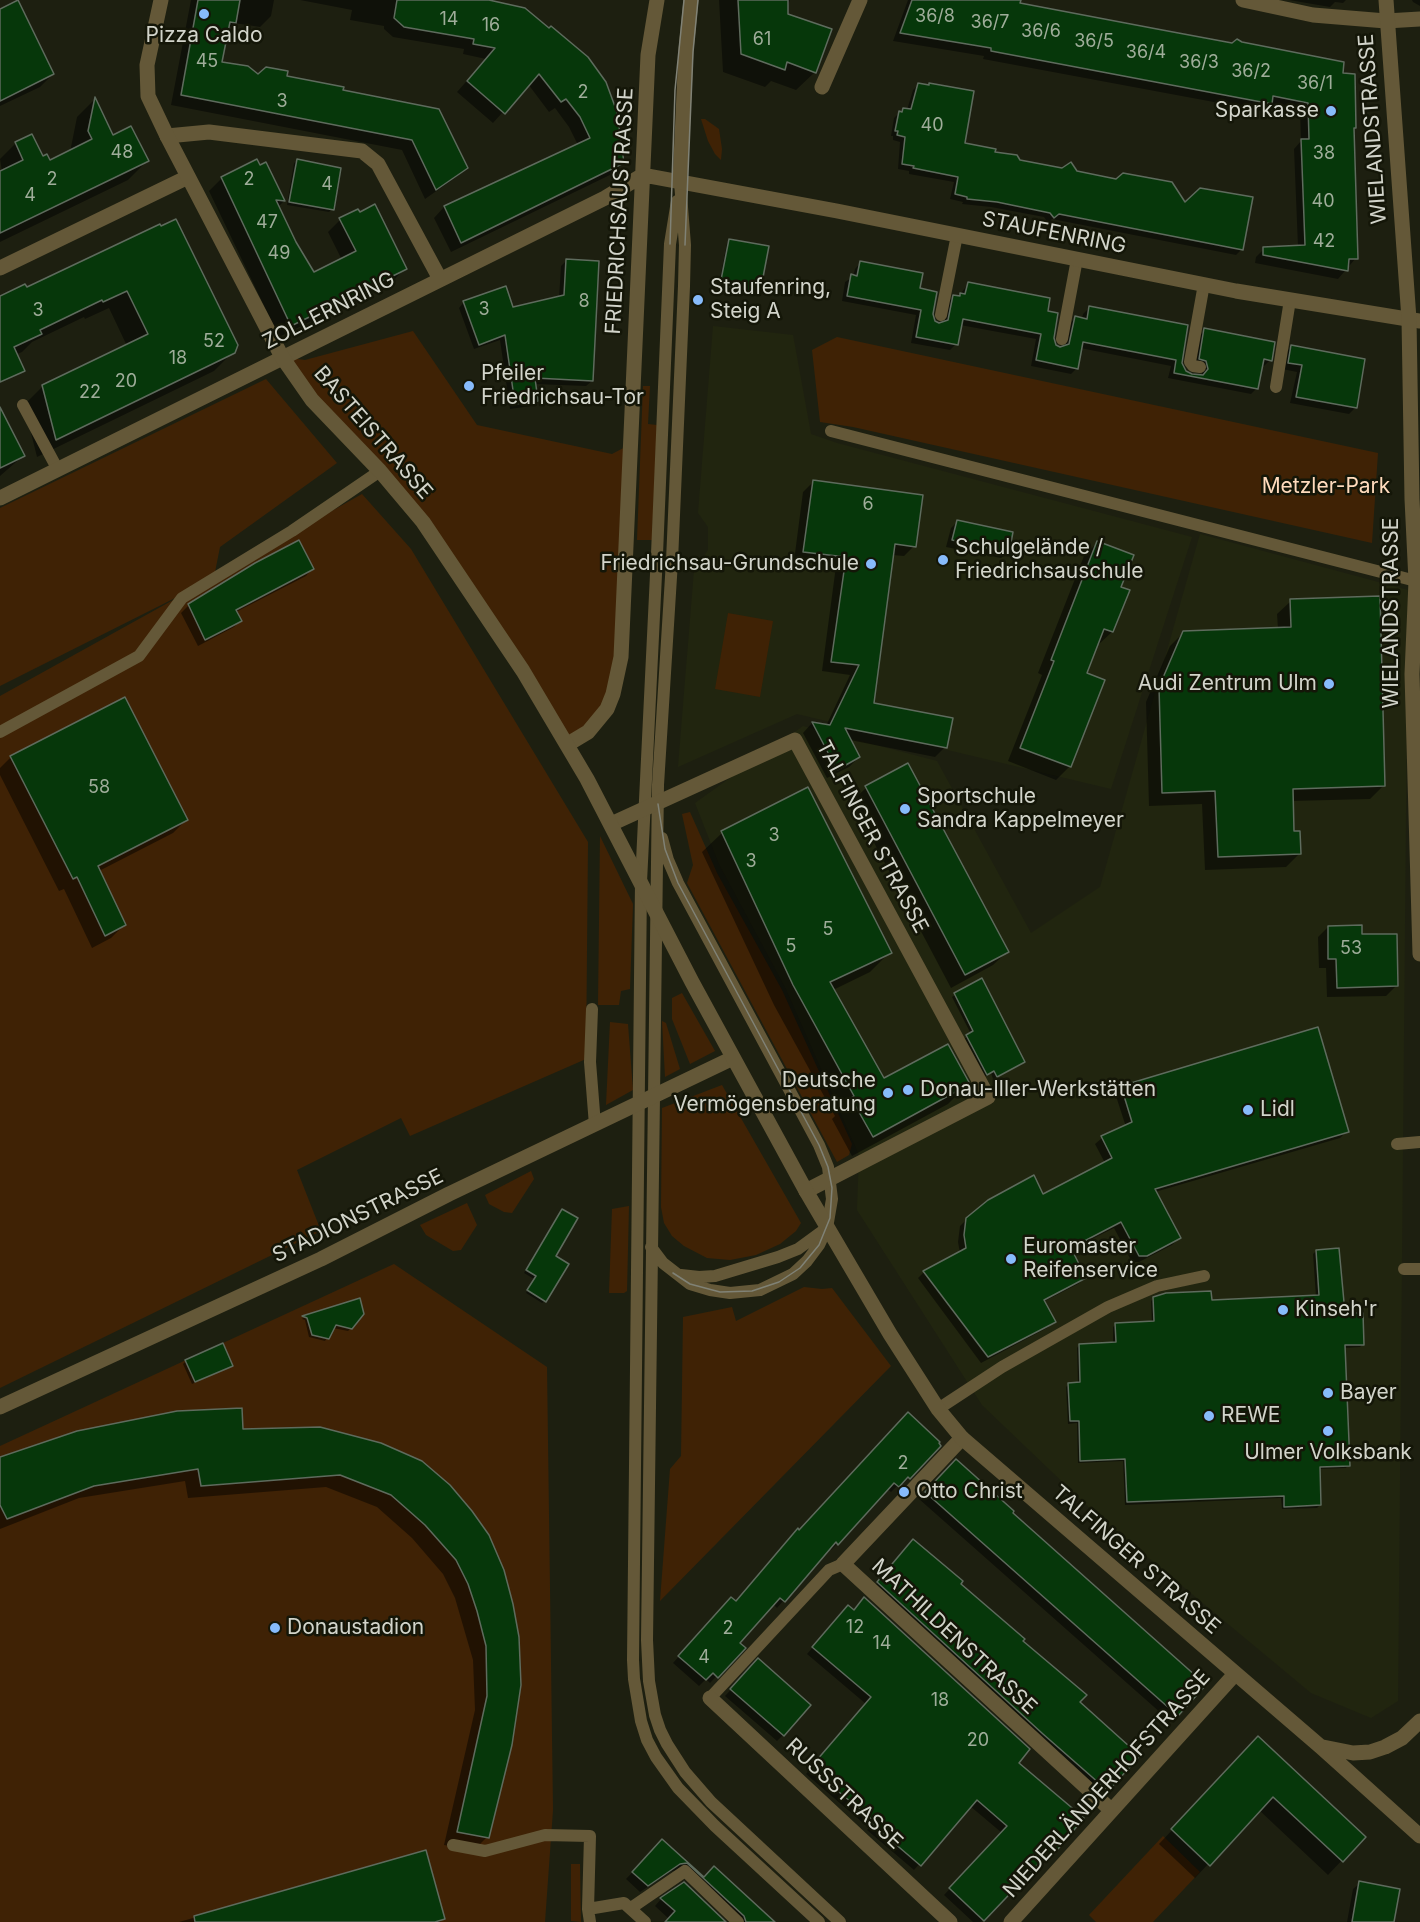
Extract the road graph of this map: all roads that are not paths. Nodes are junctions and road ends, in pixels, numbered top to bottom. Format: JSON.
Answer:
{"nodes":[{"id":1,"x":161,"y":0,"type":"edge"},
{"id":2,"x":657,"y":0,"type":"edge"},
{"id":3,"x":691,"y":0,"type":"edge"},
{"id":4,"x":860,"y":0,"type":"edge"},
{"id":5,"x":1243,"y":0,"type":"edge"},
{"id":6,"x":1386,"y":0,"type":"edge"},
{"id":7,"x":1420,"y":19,"type":"edge"},
{"id":8,"x":1386,"y":21,"type":"junction"},
{"id":9,"x":822,"y":87,"type":"dead end"},
{"id":10,"x":167,"y":136,"type":"junction"},
{"id":11,"x":643,"y":176,"type":"junction"},
{"id":12,"x":188,"y":177,"type":"junction"},
{"id":13,"x":680,"y":182,"type":"junction"},
{"id":14,"x":957,"y":235,"type":"junction"},
{"id":15,"x":1077,"y":259,"type":"junction"},
{"id":16,"x":0,"y":268,"type":"edge"},
{"id":17,"x":441,"y":279,"type":"junction"},
{"id":18,"x":1204,"y":284,"type":"junction"},
{"id":19,"x":1290,"y":300,"type":"junction"},
{"id":20,"x":941,"y":315,"type":"dead end"},
{"id":21,"x":1414,"y":320,"type":"edge"},
{"id":22,"x":1062,"y":339,"type":"dead end"},
{"id":23,"x":282,"y":357,"type":"junction"},
{"id":24,"x":1200,"y":367,"type":"dead end"},
{"id":25,"x":1276,"y":387,"type":"dead end"},
{"id":26,"x":23,"y":405,"type":"dead end"},
{"id":27,"x":831,"y":431,"type":"dead end"},
{"id":28,"x":58,"y":470,"type":"junction"},
{"id":29,"x":380,"y":471,"type":"junction"},
{"id":30,"x":0,"y":498,"type":"edge"},
{"id":31,"x":1418,"y":582,"type":"edge"},
{"id":32,"x":0,"y":732,"type":"edge"},
{"id":33,"x":568,"y":744,"type":"junction"},
{"id":34,"x":653,"y":805,"type":"junction"},
{"id":35,"x":611,"y":824,"type":"junction"},
{"id":36,"x":641,"y":882,"type":"junction"},
{"id":37,"x":657,"y":914,"type":"junction"},
{"id":38,"x":1420,"y":954,"type":"edge"},
{"id":39,"x":592,"y":1009,"type":"dead end"},
{"id":40,"x":733,"y":1058,"type":"junction"},
{"id":41,"x":654,"y":1096,"type":"junction"},
{"id":42,"x":638,"y":1104,"type":"junction"},
{"id":43,"x":595,"y":1125,"type":"junction"},
{"id":44,"x":1420,"y":1142,"type":"edge"},
{"id":45,"x":1397,"y":1144,"type":"dead end"},
{"id":46,"x":831,"y":1179,"type":"junction"},
{"id":47,"x":636,"y":1182,"type":"junction"},
{"id":48,"x":806,"y":1191,"type":"junction"},
{"id":49,"x":827,"y":1228,"type":"junction"},
{"id":50,"x":652,"y":1250,"type":"junction"},
{"id":51,"x":1404,"y":1269,"type":"dead end"},
{"id":52,"x":1420,"y":1269,"type":"edge"},
{"id":53,"x":673,"y":1273,"type":"junction"},
{"id":54,"x":1204,"y":1276,"type":"dead end"},
{"id":55,"x":0,"y":1407,"type":"edge"},
{"id":56,"x":938,"y":1409,"type":"junction"},
{"id":57,"x":962,"y":1438,"type":"junction"},
{"id":58,"x":843,"y":1564,"type":"junction"},
{"id":59,"x":1235,"y":1674,"type":"junction"},
{"id":60,"x":710,"y":1698,"type":"joint"},
{"id":61,"x":1420,"y":1721,"type":"edge"},
{"id":62,"x":1321,"y":1747,"type":"junction"},
{"id":63,"x":1111,"y":1810,"type":"junction"},
{"id":64,"x":1420,"y":1836,"type":"edge"},
{"id":65,"x":453,"y":1845,"type":"dead end"},
{"id":66,"x":631,"y":1908,"type":"junction"},
{"id":67,"x":588,"y":1909,"type":"junction"},
{"id":68,"x":590,"y":1922,"type":"edge"},
{"id":69,"x":645,"y":1922,"type":"edge"},
{"id":70,"x":738,"y":1922,"type":"edge"},
{"id":71,"x":819,"y":1922,"type":"edge"},
{"id":72,"x":840,"y":1922,"type":"edge"},
{"id":73,"x":950,"y":1922,"type":"edge"},
{"id":74,"x":1011,"y":1922,"type":"edge"}],
"edges":[{"from":1,"to":10,"type":"street","name":"BASTEISTRASSE"},
{"from":2,"to":11,"type":"street","name":"FRIEDRICHSAUSTRASSE"},
{"from":3,"to":13,"type":"street"},
{"from":4,"to":9,"type":"street"},
{"from":5,"to":8,"type":"street","name":"WIELANDSTRASSE"},
{"from":6,"to":8,"type":"street","name":"WIELANDSTRASSE"},
{"from":7,"to":8,"type":"street"},
{"from":8,"to":21,"type":"street","name":"WIELANDSTRASSE"},
{"from":10,"to":12,"type":"street","name":"BASTEISTRASSE"},
{"from":10,"to":17,"type":"street"},
{"from":11,"to":13,"type":"street"},
{"from":11,"to":17,"type":"street","name":"ZOLLERNRING"},
{"from":11,"to":33,"type":"street","name":"FRIEDRICHSAUSTRASSE"},
{"from":12,"to":16,"type":"street"},
{"from":12,"to":23,"type":"street","name":"BASTEISTRASSE"},
{"from":13,"to":14,"type":"street","name":"STAUFENRING"},
{"from":13,"to":34,"type":"lane"},
{"from":14,"to":15,"type":"street","name":"STAUFENRING"},
{"from":14,"to":20,"type":"lane"},
{"from":15,"to":18,"type":"street","name":"STAUFENRING"},
{"from":15,"to":22,"type":"lane"},
{"from":17,"to":23,"type":"street","name":"ZOLLERNRING"},
{"from":18,"to":19,"type":"street","name":"STAUFENRING"},
{"from":18,"to":24,"type":"lane"},
{"from":19,"to":21,"type":"street","name":"STAUFENRING"},
{"from":19,"to":25,"type":"lane"},
{"from":21,"to":31,"type":"street","name":"WIELANDSTRASSE"},
{"from":23,"to":28,"type":"street","name":"ZOLLERNRING"},
{"from":23,"to":29,"type":"street","name":"BASTEISTRASSE"},
{"from":26,"to":28,"type":"lane"},
{"from":27,"to":31,"type":"lane"},
{"from":28,"to":30,"type":"street","name":"ZOLLERNRING"},
{"from":29,"to":32,"type":"lane"},
{"from":29,"to":33,"type":"street","name":"BASTEISTRASSE"},
{"from":31,"to":38,"type":"street","name":"WIELANDSTRASSE"},
{"from":33,"to":35,"type":"street"},
{"from":34,"to":35,"type":"street","name":"TALFINGER STRASSE"},
{"from":34,"to":36,"type":"lane"},
{"from":34,"to":37,"type":"lane"},
{"from":34,"to":46,"type":"lane"},
{"from":34,"to":46,"type":"street","name":"TALFINGER STRASSE"},
{"from":35,"to":36,"type":"street","name":"TALFINGER STRASSE"},
{"from":36,"to":37,"type":"street","name":"TALFINGER STRASSE"},
{"from":36,"to":42,"type":"lane"},
{"from":37,"to":40,"type":"street","name":"TALFINGER STRASSE"},
{"from":37,"to":41,"type":"lane"},
{"from":39,"to":43,"type":"lane"},
{"from":40,"to":41,"type":"street","name":"STADIONSTRASSE"},
{"from":40,"to":48,"type":"street","name":"TALFINGER STRASSE"},
{"from":41,"to":42,"type":"street","name":"STADIONSTRASSE"},
{"from":41,"to":50,"type":"lane"},
{"from":42,"to":43,"type":"street","name":"STADIONSTRASSE"},
{"from":42,"to":47,"type":"lane"},
{"from":43,"to":55,"type":"street","name":"STADIONSTRASSE"},
{"from":44,"to":45,"type":"lane"},
{"from":46,"to":48,"type":"street","name":"TALFINGER STRASSE"},
{"from":46,"to":49,"type":"lane"},
{"from":47,"to":50,"type":"lane"},
{"from":47,"to":71,"type":"lane"},
{"from":48,"to":49,"type":"street","name":"TALFINGER STRASSE"},
{"from":49,"to":53,"type":"lane"},
{"from":49,"to":53,"type":"lane"},
{"from":49,"to":56,"type":"street","name":"TALFINGER STRASSE"},
{"from":50,"to":53,"type":"lane"},
{"from":50,"to":72,"type":"lane"},
{"from":51,"to":52,"type":"lane"},
{"from":54,"to":56,"type":"lane"},
{"from":56,"to":57,"type":"street","name":"TALFINGER STRASSE"},
{"from":57,"to":58,"type":"street","name":"MATHILDENSTRASSE"},
{"from":57,"to":59,"type":"street","name":"TALFINGER STRASSE"},
{"from":58,"to":60,"type":"lane"},
{"from":58,"to":63,"type":"street","name":"MATHILDENSTRASSE"},
{"from":59,"to":62,"type":"street","name":"TALFINGER STRASSE"},
{"from":59,"to":63,"type":"street","name":"NIEDERLÄNDERHOFSTRASSE"},
{"from":60,"to":73,"type":"street","name":"RUSSSTRASSE"},
{"from":61,"to":62,"type":"street"},
{"from":62,"to":64,"type":"street","name":"TALFINGER STRASSE"},
{"from":63,"to":74,"type":"street","name":"NIEDERLÄNDERHOFSTRASSE"},
{"from":65,"to":67,"type":"lane"},
{"from":66,"to":67,"type":"lane"},
{"from":66,"to":69,"type":"lane"},
{"from":66,"to":70,"type":"lane"},
{"from":67,"to":68,"type":"lane"}]}
